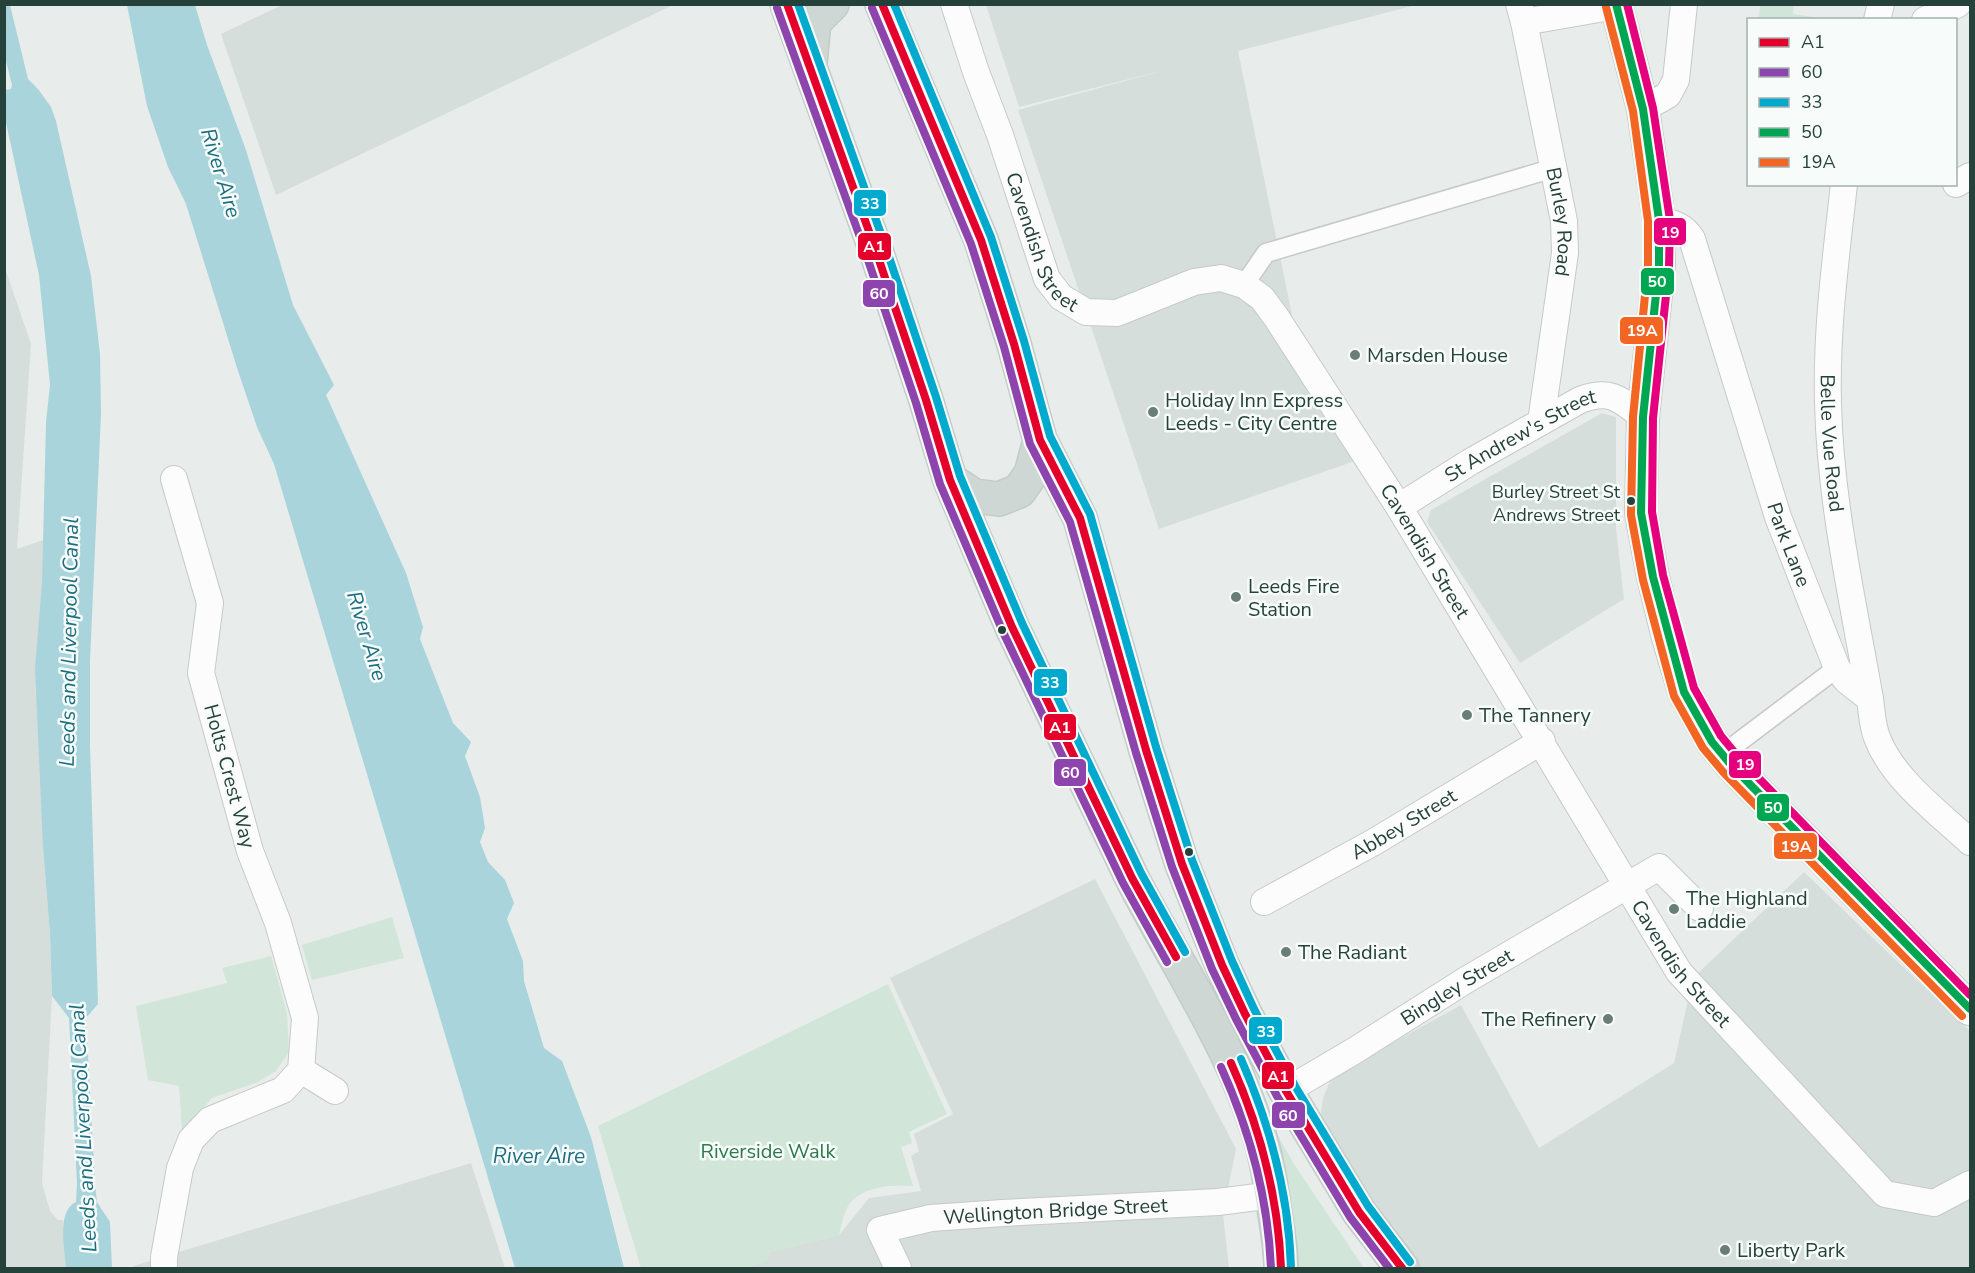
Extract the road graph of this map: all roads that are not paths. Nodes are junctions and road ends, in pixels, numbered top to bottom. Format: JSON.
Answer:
{"nodes":[{"id":1,"x":787,"y":4,"type":"edge"},
{"id":2,"x":832,"y":4,"type":"edge"},
{"id":3,"x":954,"y":4,"type":"edge"},
{"id":4,"x":1684,"y":4,"type":"edge"},
{"id":5,"x":1959,"y":4,"type":"edge"},
{"id":6,"x":1616,"y":5,"type":"edge"},
{"id":7,"x":878,"y":7,"type":"edge"},
{"id":8,"x":1522,"y":13,"type":"edge"},
{"id":9,"x":1929,"y":18,"type":"edge"},
{"id":10,"x":810,"y":64,"type":"junction"},
{"id":11,"x":1643,"y":109,"type":"junction"},
{"id":12,"x":1554,"y":168,"type":"junction"},
{"id":13,"x":1844,"y":186,"type":"edge"},
{"id":14,"x":1659,"y":220,"type":"junction"},
{"id":15,"x":1244,"y":285,"type":"junction"},
{"id":16,"x":1643,"y":417,"type":"junction"},
{"id":17,"x":1541,"y":422,"type":"junction"},
{"id":18,"x":1040,"y":440,"type":"junction"},
{"id":19,"x":174,"y":479,"type":"dead end"},
{"id":20,"x":950,"y":480,"type":"junction"},
{"id":21,"x":1399,"y":507,"type":"junction"},
{"id":22,"x":1837,"y":668,"type":"junction"},
{"id":23,"x":1870,"y":699,"type":"junction"},
{"id":24,"x":1542,"y":741,"type":"junction"},
{"id":25,"x":1723,"y":754,"type":"junction"},
{"id":26,"x":1971,"y":842,"type":"edge"},
{"id":27,"x":1629,"y":886,"type":"junction"},
{"id":28,"x":1264,"y":903,"type":"dead end"},
{"id":29,"x":1700,"y":908,"type":"dead end"},
{"id":30,"x":1971,"y":1009,"type":"edge"},
{"id":31,"x":301,"y":1070,"type":"junction"},
{"id":32,"x":334,"y":1091,"type":"dead end"},
{"id":33,"x":1286,"y":1091,"type":"junction"},
{"id":34,"x":1971,"y":1184,"type":"edge"},
{"id":35,"x":1273,"y":1195,"type":"junction"},
{"id":36,"x":164,"y":1263,"type":"edge"},
{"id":37,"x":898,"y":1269,"type":"edge"},
{"id":38,"x":1281,"y":1269,"type":"edge"},
{"id":39,"x":1402,"y":1269,"type":"edge"}],
"edges":[{"from":1,"to":10,"type":"main road"},
{"from":2,"to":10,"type":"main road"},
{"from":3,"to":15,"type":"street","name":"Cavendish Street"},
{"from":4,"to":11,"type":"street"},
{"from":5,"to":9,"type":"street"},
{"from":6,"to":8,"type":"street","name":"Burley Road"},
{"from":6,"to":11,"type":"street","name":"Burley Road"},
{"from":7,"to":18,"type":"main road"},
{"from":8,"to":12,"type":"street","name":"Burley Road"},
{"from":10,"to":20,"type":"main road"},
{"from":11,"to":14,"type":"street","name":"Burley Road"},
{"from":12,"to":15,"type":"street"},
{"from":12,"to":17,"type":"street","name":"Burley Road"},
{"from":13,"to":23,"type":"street","name":"Belle Vue Road"},
{"from":14,"to":16,"type":"street","name":"Burley Road"},
{"from":14,"to":22,"type":"street","name":"Park Lane"},
{"from":15,"to":21,"type":"street","name":"Cavendish Street"},
{"from":16,"to":17,"type":"street","name":"St Andrew's Street"},
{"from":16,"to":25,"type":"street","name":"Burley Road"},
{"from":17,"to":21,"type":"street","name":"St Andrew's Street"},
{"from":18,"to":20,"type":"main road"},
{"from":18,"to":33,"type":"main road"},
{"from":19,"to":31,"type":"street","name":"Holts Crest Way"},
{"from":20,"to":35,"type":"main road"},
{"from":21,"to":24,"type":"street","name":"Cavendish Street"},
{"from":22,"to":23,"type":"street","name":"Park Lane"},
{"from":22,"to":25,"type":"street"},
{"from":23,"to":26,"type":"street"},
{"from":24,"to":27,"type":"street","name":"Cavendish Street"},
{"from":24,"to":28,"type":"street","name":"Abbey Street"},
{"from":25,"to":30,"type":"street","name":"Burley Road"},
{"from":27,"to":29,"type":"street","name":"Bingley Street"},
{"from":27,"to":33,"type":"street","name":"Bingley Street"},
{"from":27,"to":34,"type":"street","name":"Cavendish Street"},
{"from":31,"to":32,"type":"street"},
{"from":31,"to":36,"type":"street"},
{"from":33,"to":39,"type":"main road"},
{"from":35,"to":37,"type":"street","name":"Wellington Bridge Street"},
{"from":35,"to":38,"type":"main road"}]}
